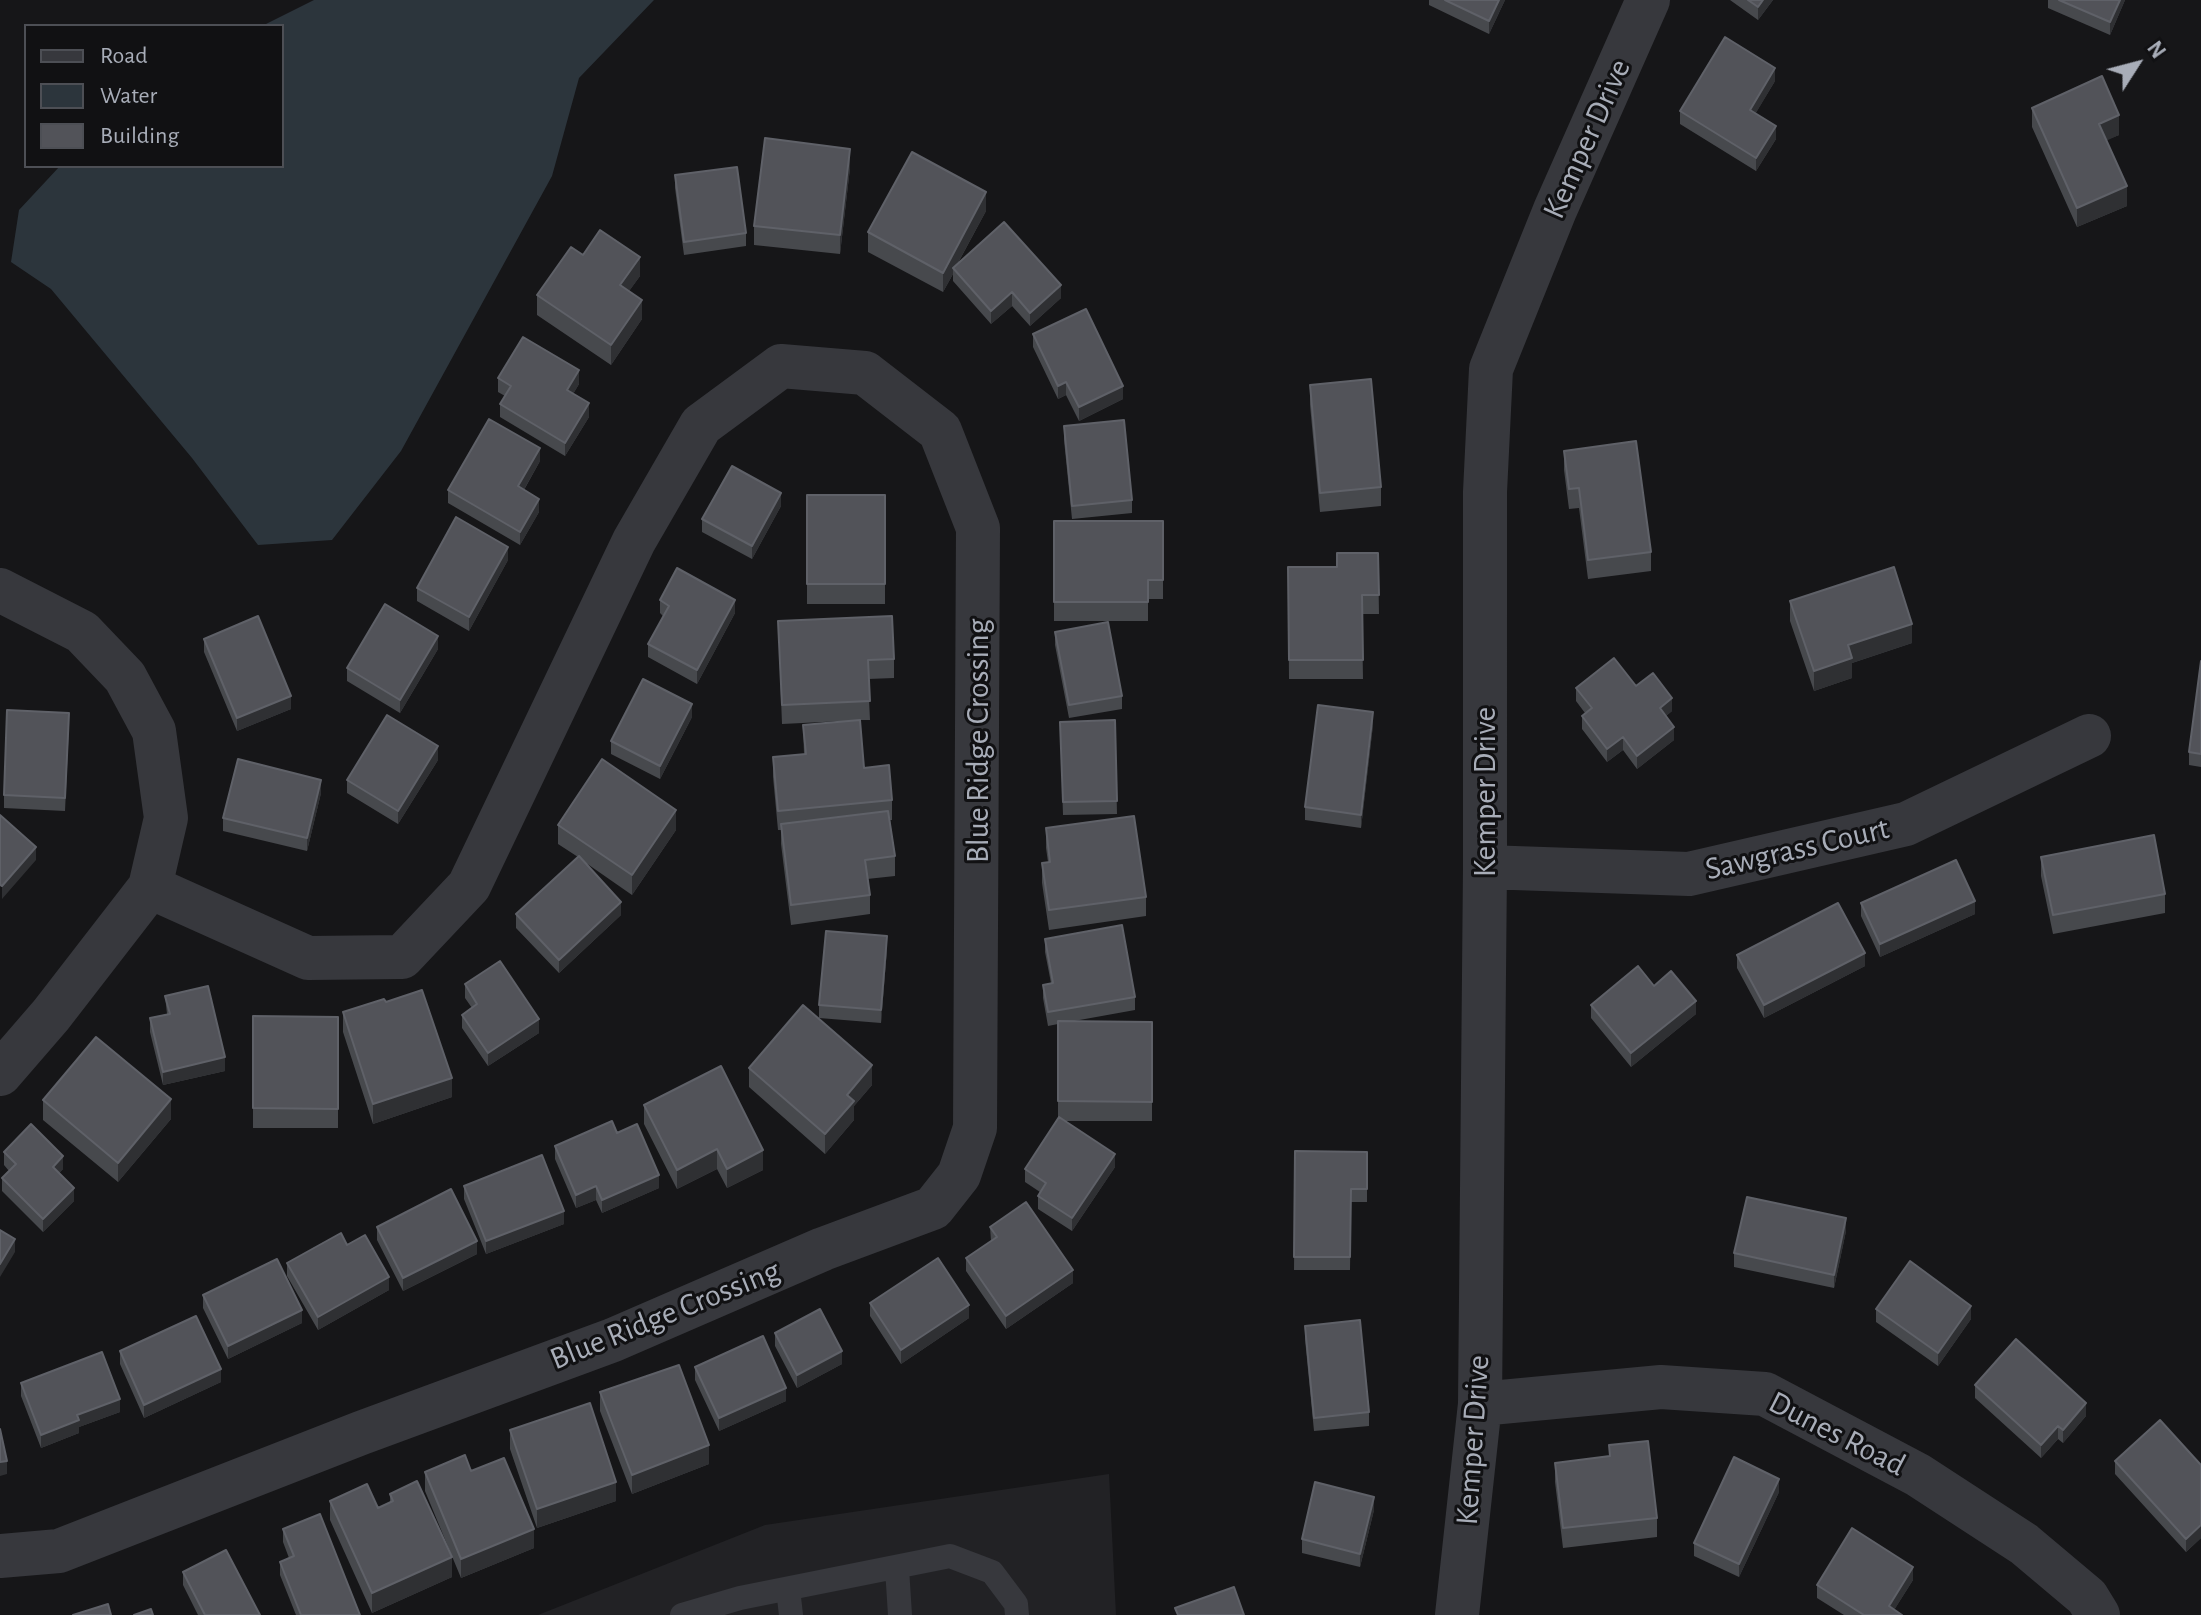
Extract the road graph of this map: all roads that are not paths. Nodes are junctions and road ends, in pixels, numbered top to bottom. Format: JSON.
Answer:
{"nodes":[{"id":1,"x":1648,"y":0,"type":"edge"},
{"id":2,"x":0,"y":590,"type":"edge"},
{"id":3,"x":2089,"y":736,"type":"dead end"},
{"id":4,"x":1485,"y":867,"type":"junction"},
{"id":5,"x":150,"y":887,"type":"junction"},
{"id":6,"x":0,"y":1074,"type":"edge"},
{"id":7,"x":1480,"y":1404,"type":"junction"},
{"id":8,"x":0,"y":1556,"type":"edge"},
{"id":9,"x":897,"y":1568,"type":"junction"},
{"id":10,"x":788,"y":1589,"type":"junction"},
{"id":11,"x":682,"y":1615,"type":"edge"},
{"id":12,"x":791,"y":1615,"type":"edge"},
{"id":13,"x":900,"y":1615,"type":"edge"},
{"id":14,"x":1017,"y":1615,"type":"edge"},
{"id":15,"x":1457,"y":1615,"type":"edge"},
{"id":16,"x":2098,"y":1615,"type":"edge"}],
"edges":[{"from":1,"to":4,"type":"street","name":"Kemper Drive"},
{"from":2,"to":5,"type":"street"},
{"from":3,"to":4,"type":"street","name":"Sawgrass Court"},
{"from":4,"to":7,"type":"street","name":"Kemper Drive"},
{"from":5,"to":6,"type":"street"},
{"from":5,"to":8,"type":"street","name":"Blue Ridge Crossing"},
{"from":7,"to":15,"type":"street","name":"Kemper Drive"},
{"from":7,"to":16,"type":"street","name":"Dunes Road"},
{"from":9,"to":10,"type":"lane"},
{"from":9,"to":13,"type":"lane"},
{"from":9,"to":14,"type":"lane"},
{"from":10,"to":11,"type":"lane"},
{"from":10,"to":12,"type":"lane"}]}
